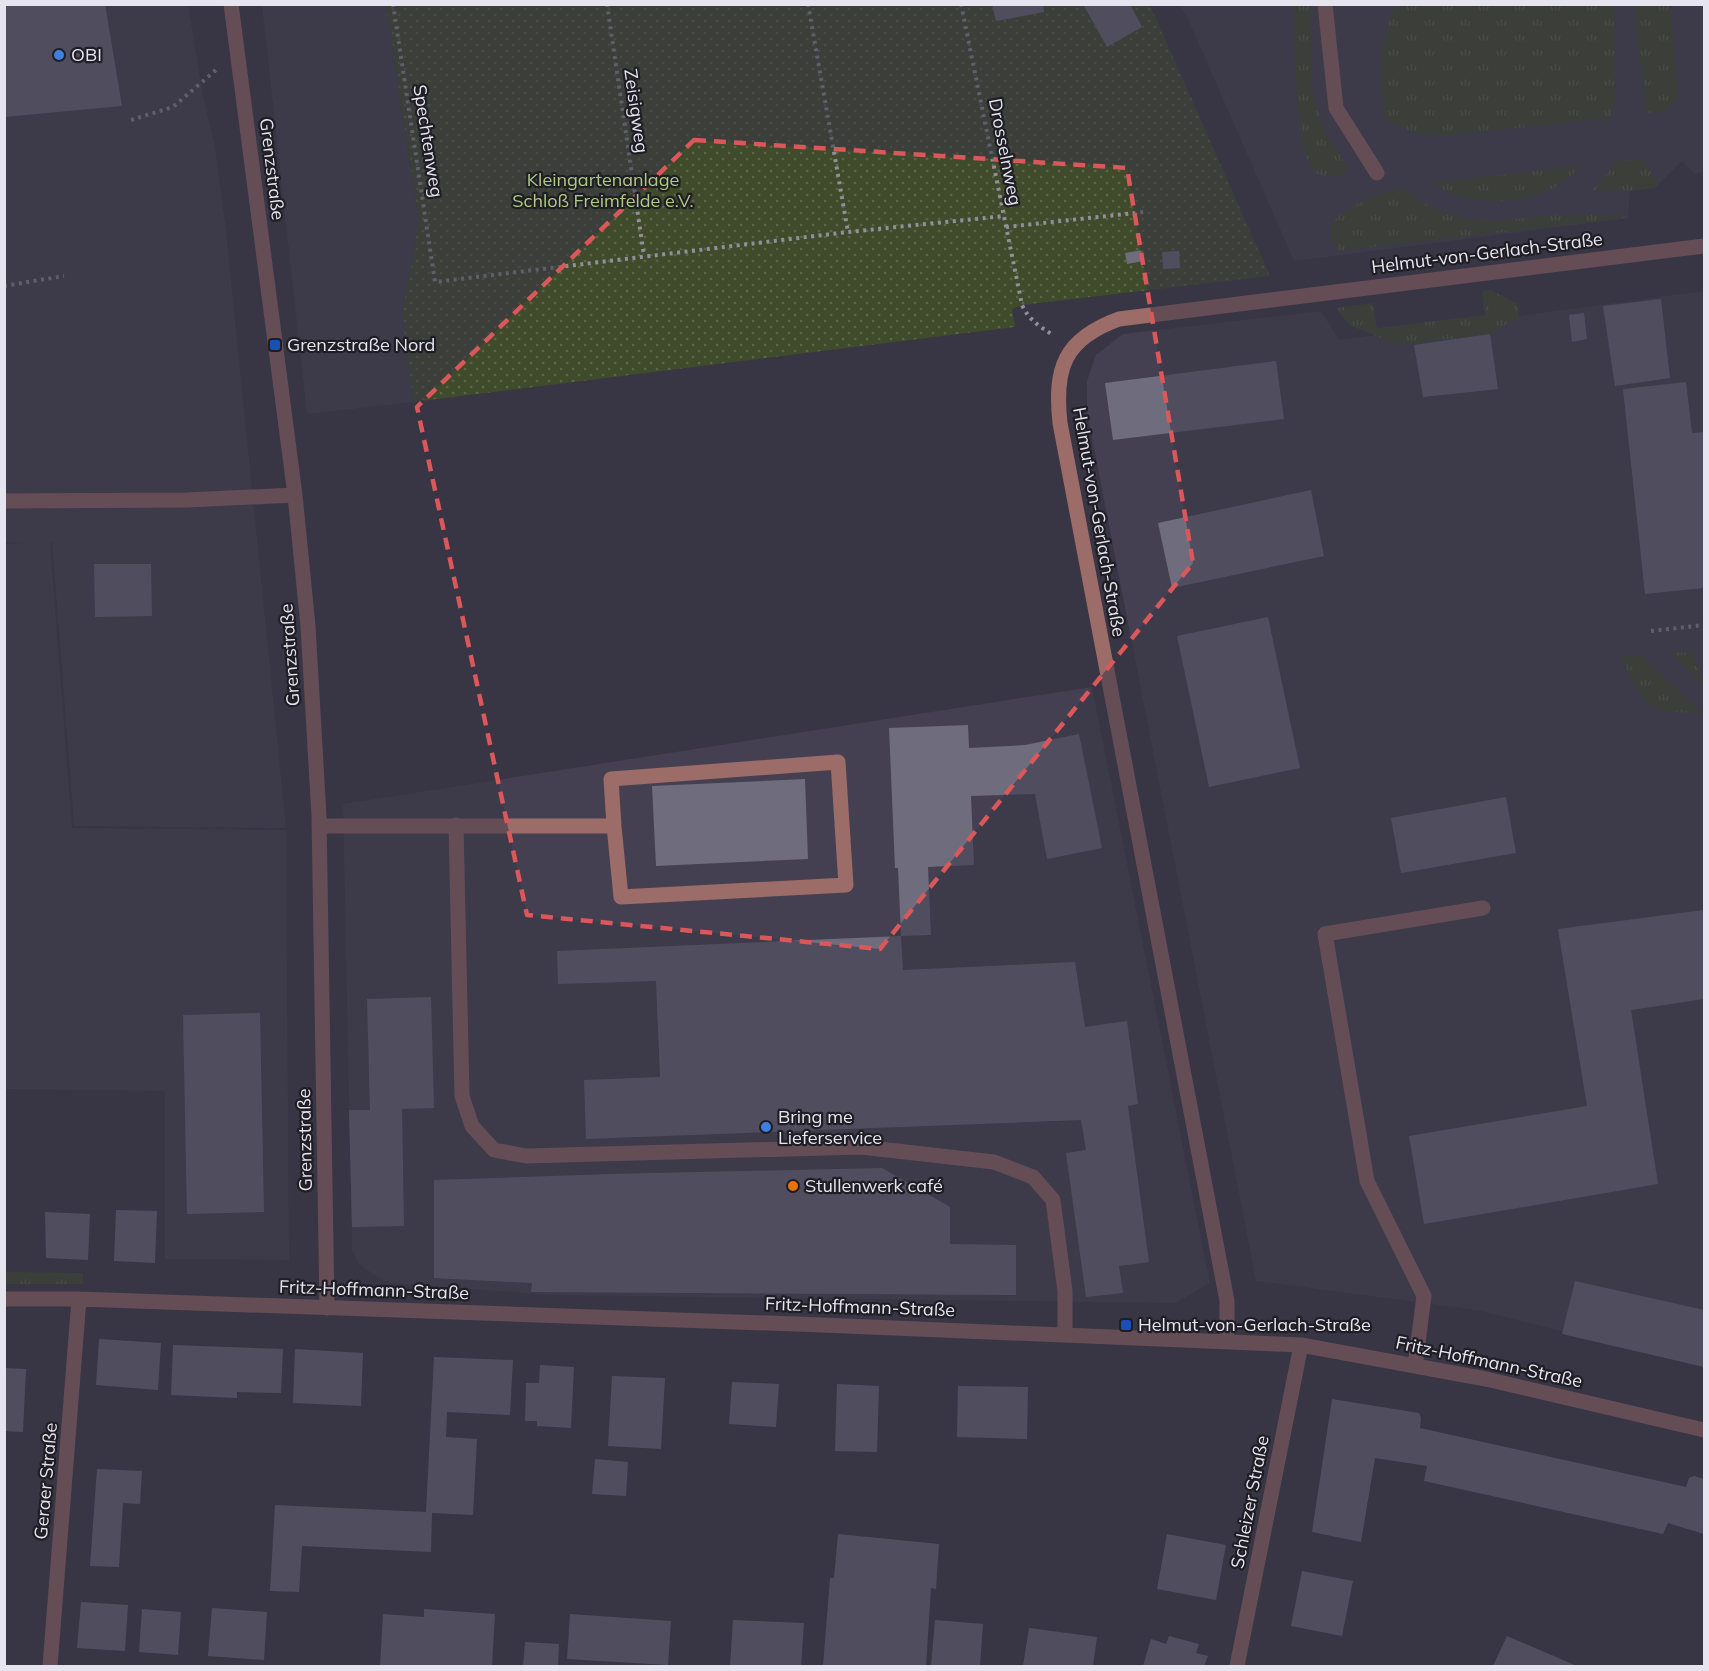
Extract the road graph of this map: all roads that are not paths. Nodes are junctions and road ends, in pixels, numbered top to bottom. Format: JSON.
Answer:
{"nodes":[{"id":1,"x":231,"y":4,"type":"edge"},
{"id":2,"x":1325,"y":4,"type":"edge"},
{"id":3,"x":1377,"y":173,"type":"dead end"},
{"id":4,"x":1704,"y":246,"type":"edge"},
{"id":5,"x":295,"y":495,"type":"junction"},
{"id":6,"x":4,"y":501,"type":"edge"},
{"id":7,"x":456,"y":825,"type":"junction"},
{"id":8,"x":319,"y":826,"type":"junction"},
{"id":9,"x":614,"y":826,"type":"junction"},
{"id":10,"x":1482,"y":908,"type":"dead end"},
{"id":11,"x":4,"y":1299,"type":"edge"},
{"id":12,"x":80,"y":1299,"type":"junction"},
{"id":13,"x":327,"y":1308,"type":"junction"},
{"id":14,"x":1065,"y":1335,"type":"junction"},
{"id":15,"x":1227,"y":1341,"type":"junction"},
{"id":16,"x":1301,"y":1345,"type":"junction"},
{"id":17,"x":1415,"y":1366,"type":"junction"},
{"id":18,"x":1704,"y":1430,"type":"edge"},
{"id":19,"x":50,"y":1666,"type":"edge"},
{"id":20,"x":1237,"y":1666,"type":"edge"}],
"edges":[{"from":1,"to":5,"type":"street","name":"Grenzstraße"},
{"from":2,"to":3,"type":"street"},
{"from":4,"to":15,"type":"street","name":"Helmut-von-Gerlach-Straße"},
{"from":5,"to":6,"type":"street"},
{"from":5,"to":8,"type":"street","name":"Grenzstraße"},
{"from":7,"to":8,"type":"street"},
{"from":7,"to":9,"type":"street"},
{"from":7,"to":14,"type":"street"},
{"from":8,"to":13,"type":"street","name":"Grenzstraße"},
{"from":9,"to":9,"type":"street"},
{"from":10,"to":17,"type":"street"},
{"from":11,"to":12,"type":"street","name":"Fritz-Hoffmann-Straße"},
{"from":12,"to":13,"type":"street","name":"Fritz-Hoffmann-Straße"},
{"from":12,"to":19,"type":"street","name":"Geraer Straße"},
{"from":13,"to":14,"type":"street","name":"Fritz-Hoffmann-Straße"},
{"from":14,"to":15,"type":"street","name":"Fritz-Hoffmann-Straße"},
{"from":15,"to":16,"type":"street","name":"Fritz-Hoffmann-Straße"},
{"from":16,"to":17,"type":"street","name":"Fritz-Hoffmann-Straße"},
{"from":16,"to":20,"type":"street","name":"Schleizer Straße"},
{"from":17,"to":18,"type":"street","name":"Fritz-Hoffmann-Straße"}]}
